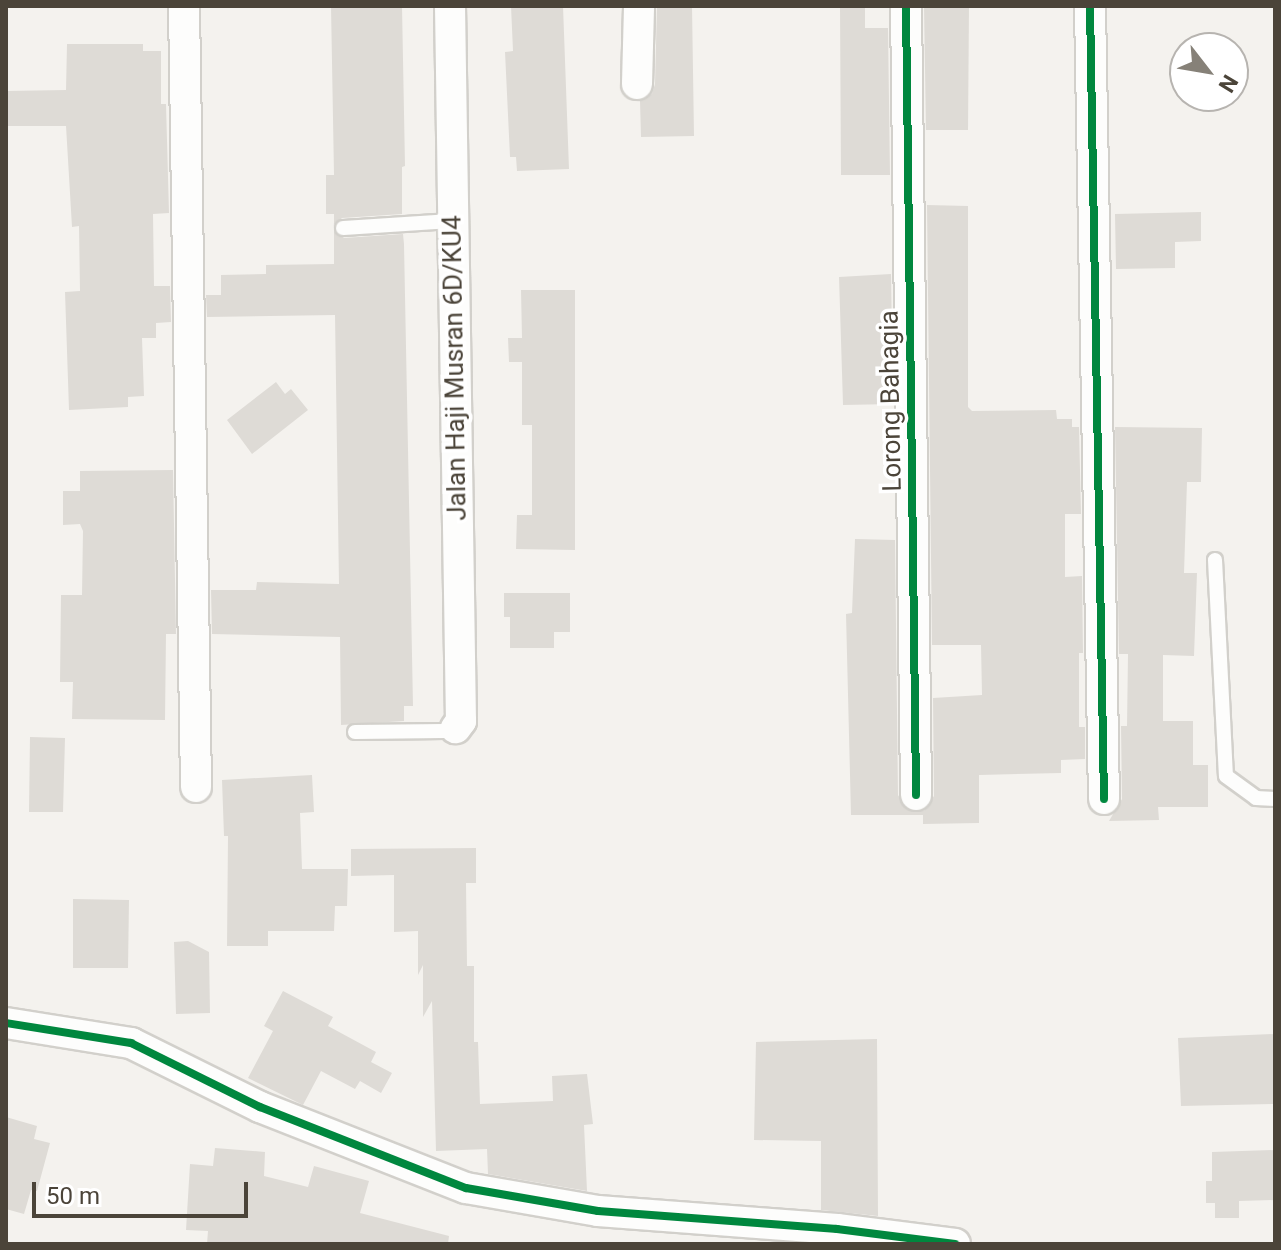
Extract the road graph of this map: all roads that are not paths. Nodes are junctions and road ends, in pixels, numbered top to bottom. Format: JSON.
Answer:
{"nodes":[{"id":1,"x":184,"y":6,"type":"edge"},
{"id":2,"x":450,"y":6,"type":"edge"},
{"id":3,"x":639,"y":6,"type":"edge"},
{"id":4,"x":906,"y":6,"type":"edge"},
{"id":5,"x":1090,"y":6,"type":"edge"},
{"id":6,"x":637,"y":84,"type":"dead end"},
{"id":7,"x":452,"y":221,"type":"junction"},
{"id":8,"x":343,"y":228,"type":"dead end"},
{"id":9,"x":1215,"y":560,"type":"dead end"},
{"id":10,"x":456,"y":728,"type":"joint"},
{"id":11,"x":355,"y":732,"type":"dead end"},
{"id":12,"x":196,"y":787,"type":"dead end"},
{"id":13,"x":916,"y":795,"type":"dead end"},
{"id":14,"x":1104,"y":799,"type":"dead end"},
{"id":15,"x":1275,"y":799,"type":"edge"},
{"id":16,"x":6,"y":1023,"type":"edge"},
{"id":17,"x":955,"y":1244,"type":"edge"}],
"edges":[{"from":1,"to":12,"type":"street"},
{"from":2,"to":7,"type":"street","name":"Jalan Haji Musran 6D/KU4"},
{"from":3,"to":6,"type":"street"},
{"from":4,"to":13,"type":"street","name":"Lorong Bahagia"},
{"from":5,"to":14,"type":"street"},
{"from":7,"to":8,"type":"lane"},
{"from":7,"to":10,"type":"street","name":"Jalan Haji Musran 6D/KU4"},
{"from":9,"to":15,"type":"lane"},
{"from":10,"to":11,"type":"lane"},
{"from":16,"to":17,"type":"street"}]}
